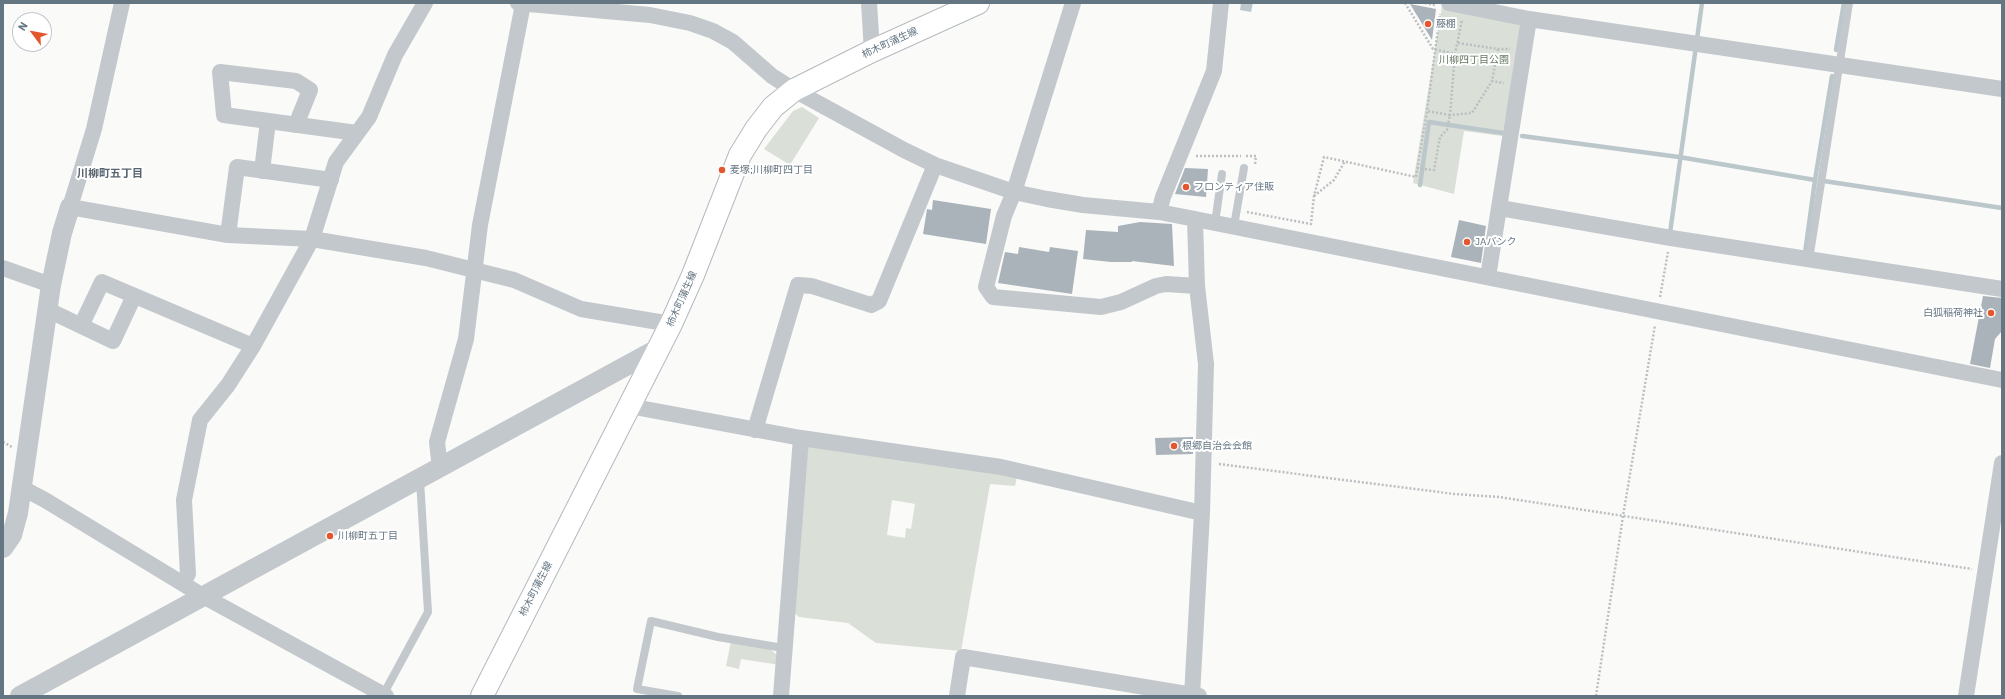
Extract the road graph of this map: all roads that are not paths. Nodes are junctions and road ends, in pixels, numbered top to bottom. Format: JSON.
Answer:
{"nodes":[{"id":1,"x":122,"y":3,"type":"edge"},
{"id":2,"x":426,"y":3,"type":"edge"},
{"id":3,"x":521,"y":3,"type":"edge"},
{"id":4,"x":869,"y":3,"type":"edge"},
{"id":5,"x":978,"y":3,"type":"edge"},
{"id":6,"x":1073,"y":3,"type":"edge"},
{"id":7,"x":1221,"y":3,"type":"edge"},
{"id":8,"x":1849,"y":3,"type":"edge"},
{"id":9,"x":1444,"y":7,"type":"edge"},
{"id":10,"x":1529,"y":19,"type":"junction"},
{"id":11,"x":872,"y":51,"type":"junction"},
{"id":12,"x":1838,"y":64,"type":"junction"},
{"id":13,"x":794,"y":90,"type":"junction"},
{"id":14,"x":2002,"y":90,"type":"edge"},
{"id":15,"x":268,"y":121,"type":"junction"},
{"id":16,"x":296,"y":125,"type":"junction"},
{"id":17,"x":357,"y":133,"type":"junction"},
{"id":18,"x":935,"y":165,"type":"junction"},
{"id":19,"x":1244,"y":168,"type":"dead end"},
{"id":20,"x":262,"y":171,"type":"junction"},
{"id":21,"x":1222,"y":174,"type":"dead end"},
{"id":22,"x":331,"y":180,"type":"junction"},
{"id":23,"x":1014,"y":192,"type":"junction"},
{"id":24,"x":70,"y":207,"type":"junction"},
{"id":25,"x":1500,"y":208,"type":"junction"},
{"id":26,"x":1160,"y":212,"type":"junction"},
{"id":27,"x":1195,"y":219,"type":"junction"},
{"id":28,"x":1215,"y":223,"type":"junction"},
{"id":29,"x":1234,"y":226,"type":"junction"},
{"id":30,"x":228,"y":235,"type":"junction"},
{"id":31,"x":312,"y":239,"type":"junction"},
{"id":32,"x":1809,"y":260,"type":"junction"},
{"id":33,"x":3,"y":268,"type":"edge"},
{"id":34,"x":474,"y":270,"type":"junction"},
{"id":35,"x":1488,"y":277,"type":"junction"},
{"id":36,"x":51,"y":285,"type":"junction"},
{"id":37,"x":1197,"y":286,"type":"junction"},
{"id":38,"x":2002,"y":289,"type":"edge"},
{"id":39,"x":134,"y":296,"type":"junction"},
{"id":40,"x":48,"y":310,"type":"junction"},
{"id":41,"x":671,"y":324,"type":"junction"},
{"id":42,"x":81,"y":326,"type":"junction"},
{"id":43,"x":253,"y":346,"type":"junction"},
{"id":44,"x":659,"y":348,"type":"junction"},
{"id":45,"x":2002,"y":380,"type":"edge"},
{"id":46,"x":629,"y":406,"type":"junction"},
{"id":47,"x":755,"y":430,"type":"junction"},
{"id":48,"x":801,"y":438,"type":"junction"},
{"id":49,"x":2002,"y":463,"type":"edge"},
{"id":50,"x":440,"y":468,"type":"junction"},
{"id":51,"x":420,"y":479,"type":"junction"},
{"id":52,"x":22,"y":490,"type":"junction"},
{"id":53,"x":1202,"y":513,"type":"junction"},
{"id":54,"x":3,"y":548,"type":"edge"},
{"id":55,"x":182,"y":583,"type":"junction"},
{"id":56,"x":203,"y":596,"type":"junction"},
{"id":57,"x":783,"y":648,"type":"junction"},
{"id":58,"x":384,"y":695,"type":"edge"},
{"id":59,"x":20,"y":696,"type":"edge"},
{"id":60,"x":482,"y":696,"type":"edge"},
{"id":61,"x":678,"y":696,"type":"edge"},
{"id":62,"x":781,"y":696,"type":"edge"},
{"id":63,"x":957,"y":696,"type":"edge"},
{"id":64,"x":1194,"y":696,"type":"edge"},
{"id":65,"x":1966,"y":696,"type":"edge"}],
"edges":[{"from":1,"to":24,"type":"street"},
{"from":2,"to":17,"type":"street"},
{"from":3,"to":13,"type":"street"},
{"from":3,"to":34,"type":"street"},
{"from":4,"to":11,"type":"street"},
{"from":5,"to":11,"type":"main road","name":"柿木町蒲生線"},
{"from":6,"to":23,"type":"street"},
{"from":7,"to":26,"type":"street"},
{"from":8,"to":12,"type":"lane"},
{"from":9,"to":10,"type":"street"},
{"from":10,"to":12,"type":"street"},
{"from":10,"to":25,"type":"street"},
{"from":11,"to":13,"type":"main road","name":"柿木町蒲生線"},
{"from":12,"to":14,"type":"street"},
{"from":12,"to":32,"type":"lane"},
{"from":13,"to":18,"type":"street"},
{"from":13,"to":41,"type":"main road","name":"柿木町蒲生線"},
{"from":15,"to":16,"type":"street"},
{"from":15,"to":16,"type":"street"},
{"from":15,"to":20,"type":"street"},
{"from":16,"to":17,"type":"street"},
{"from":17,"to":22,"type":"street"},
{"from":18,"to":23,"type":"street"},
{"from":18,"to":47,"type":"street"},
{"from":19,"to":29,"type":"lane"},
{"from":20,"to":22,"type":"street"},
{"from":20,"to":30,"type":"street"},
{"from":21,"to":28,"type":"lane"},
{"from":22,"to":31,"type":"street"},
{"from":23,"to":26,"type":"street"},
{"from":23,"to":37,"type":"street"},
{"from":24,"to":30,"type":"street"},
{"from":24,"to":36,"type":"street"},
{"from":25,"to":32,"type":"street"},
{"from":25,"to":35,"type":"street"},
{"from":26,"to":27,"type":"street"},
{"from":27,"to":28,"type":"street"},
{"from":27,"to":37,"type":"street"},
{"from":28,"to":29,"type":"street"},
{"from":29,"to":35,"type":"street"},
{"from":30,"to":31,"type":"street"},
{"from":31,"to":34,"type":"street"},
{"from":31,"to":43,"type":"street"},
{"from":32,"to":38,"type":"street"},
{"from":33,"to":36,"type":"street"},
{"from":34,"to":41,"type":"street"},
{"from":34,"to":50,"type":"street"},
{"from":35,"to":45,"type":"street"},
{"from":36,"to":40,"type":"street"},
{"from":37,"to":53,"type":"street"},
{"from":39,"to":42,"type":"street"},
{"from":39,"to":42,"type":"street"},
{"from":39,"to":43,"type":"street"},
{"from":40,"to":42,"type":"street"},
{"from":40,"to":52,"type":"street"},
{"from":41,"to":44,"type":"main road","name":"柿木町蒲生線"},
{"from":43,"to":55,"type":"street"},
{"from":44,"to":46,"type":"main road","name":"柿木町蒲生線"},
{"from":44,"to":50,"type":"street"},
{"from":46,"to":47,"type":"street"},
{"from":46,"to":60,"type":"main road","name":"柿木町蒲生線"},
{"from":47,"to":48,"type":"street"},
{"from":48,"to":53,"type":"street"},
{"from":48,"to":57,"type":"street"},
{"from":49,"to":65,"type":"street"},
{"from":50,"to":51,"type":"street"},
{"from":51,"to":56,"type":"street"},
{"from":51,"to":58,"type":"lane"},
{"from":52,"to":54,"type":"street"},
{"from":52,"to":55,"type":"street"},
{"from":53,"to":64,"type":"street"},
{"from":55,"to":56,"type":"street"},
{"from":56,"to":58,"type":"street"},
{"from":56,"to":59,"type":"street"},
{"from":57,"to":61,"type":"lane"},
{"from":57,"to":62,"type":"street"},
{"from":63,"to":64,"type":"street"}]}
